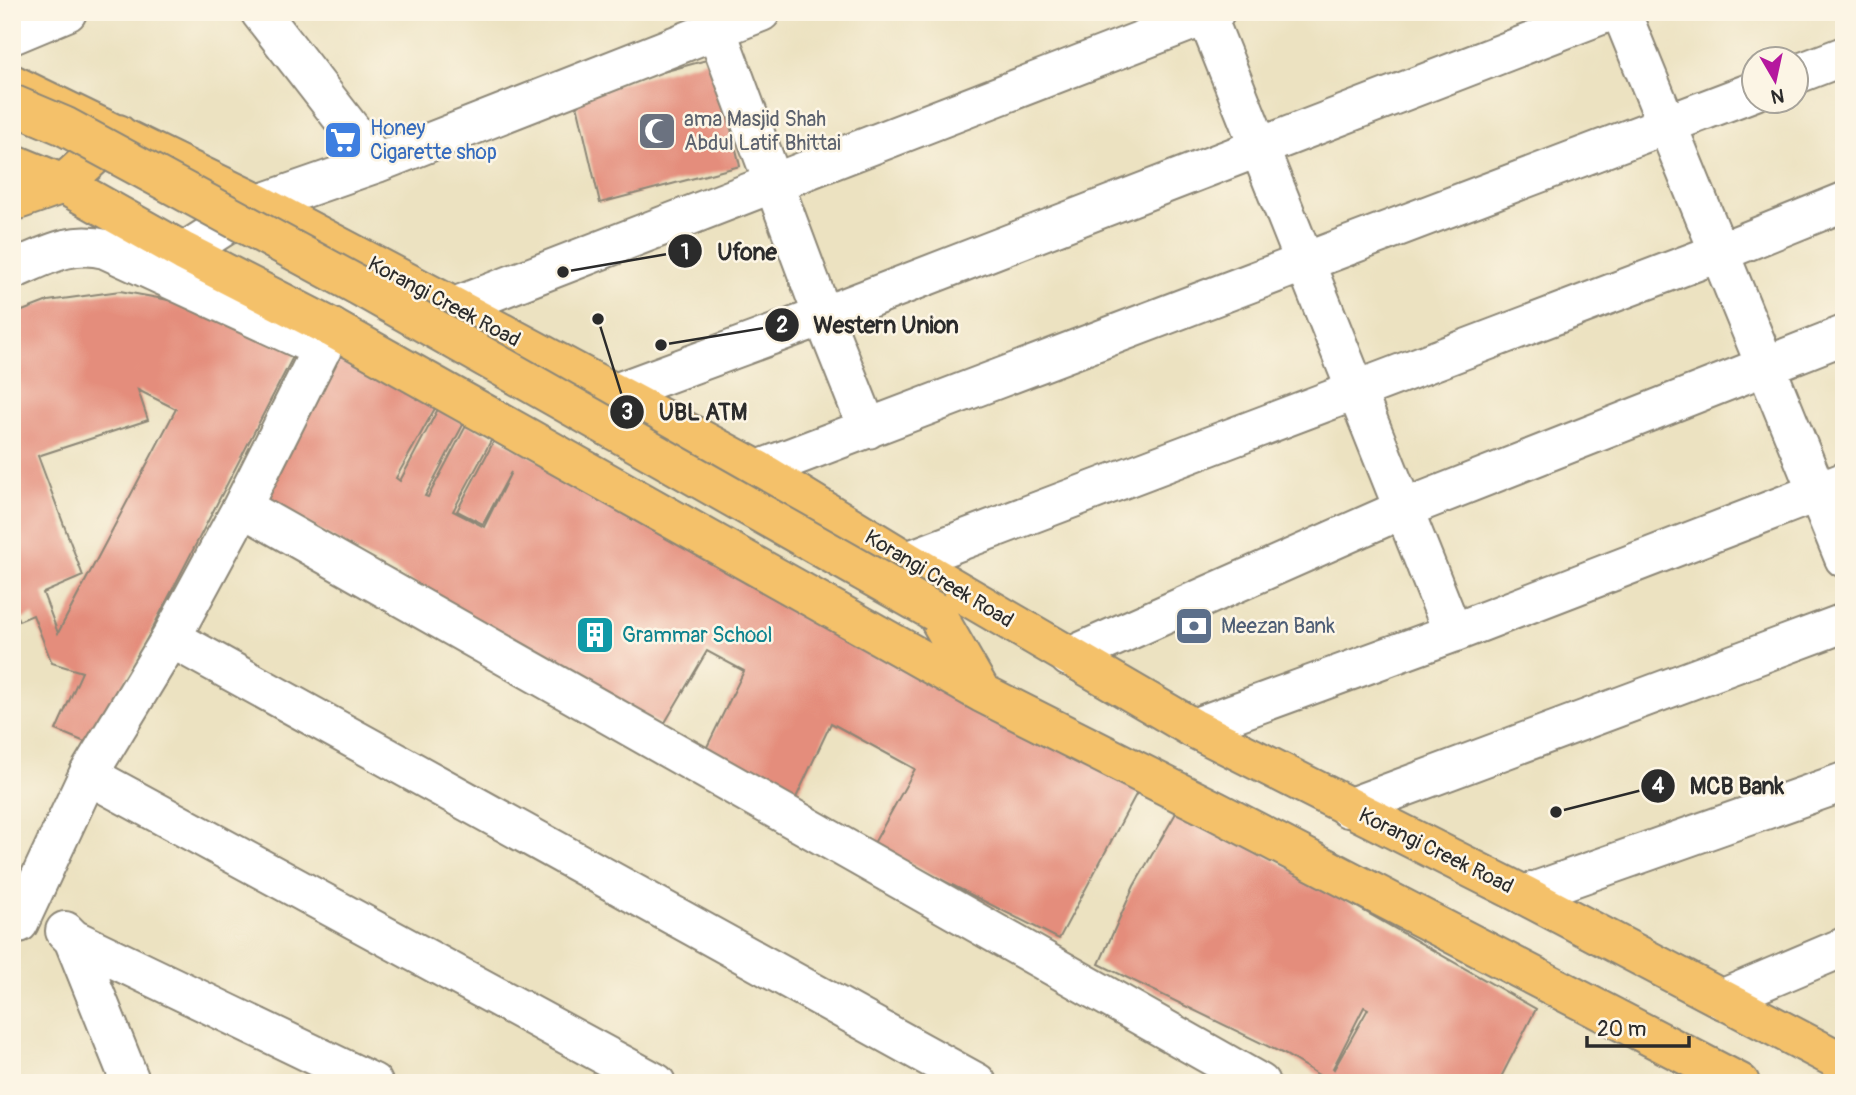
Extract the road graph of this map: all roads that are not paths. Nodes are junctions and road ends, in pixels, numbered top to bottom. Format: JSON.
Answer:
{"nodes":[{"id":1,"x":67,"y":12,"type":"edge"},
{"id":2,"x":260,"y":12,"type":"edge"},
{"id":3,"x":761,"y":12,"type":"edge"},
{"id":4,"x":1609,"y":12,"type":"edge"},
{"id":5,"x":1621,"y":12,"type":"edge"},
{"id":6,"x":1209,"y":13,"type":"edge"},
{"id":7,"x":716,"y":29,"type":"junction"},
{"id":8,"x":12,"y":35,"type":"edge"},
{"id":9,"x":1844,"y":56,"type":"edge"},
{"id":10,"x":1811,"y":69,"type":"edge"},
{"id":11,"x":1741,"y":96,"type":"edge"},
{"id":12,"x":18,"y":98,"type":"edge"},
{"id":13,"x":1666,"y":125,"type":"junction"},
{"id":14,"x":118,"y":134,"type":"junction"},
{"id":15,"x":1259,"y":148,"type":"junction"},
{"id":16,"x":12,"y":163,"type":"edge"},
{"id":17,"x":377,"y":163,"type":"junction"},
{"id":18,"x":772,"y":182,"type":"junction"},
{"id":19,"x":63,"y":184,"type":"junction"},
{"id":20,"x":12,"y":202,"type":"edge"},
{"id":21,"x":1844,"y":202,"type":"edge"},
{"id":22,"x":259,"y":204,"type":"junction"},
{"id":23,"x":184,"y":252,"type":"junction"},
{"id":24,"x":1718,"y":253,"type":"junction"},
{"id":25,"x":1305,"y":262,"type":"junction"},
{"id":26,"x":12,"y":270,"type":"edge"},
{"id":27,"x":454,"y":307,"type":"junction"},
{"id":28,"x":823,"y":316,"type":"junction"},
{"id":29,"x":1844,"y":335,"type":"edge"},
{"id":30,"x":327,"y":339,"type":"junction"},
{"id":31,"x":1765,"y":367,"type":"junction"},
{"id":32,"x":1356,"y":390,"type":"junction"},
{"id":33,"x":615,"y":393,"type":"junction"},
{"id":34,"x":868,"y":429,"type":"junction"},
{"id":35,"x":758,"y":470,"type":"junction"},
{"id":36,"x":1830,"y":488,"type":"edge"},
{"id":37,"x":243,"y":508,"type":"junction"},
{"id":38,"x":1404,"y":509,"type":"junction"},
{"id":39,"x":1844,"y":558,"type":"edge"},
{"id":40,"x":907,"y":561,"type":"junction"},
{"id":41,"x":935,"y":612,"type":"junction"},
{"id":42,"x":1844,"y":623,"type":"edge"},
{"id":43,"x":1021,"y":628,"type":"junction"},
{"id":44,"x":1453,"y":633,"type":"junction"},
{"id":45,"x":171,"y":638,"type":"junction"},
{"id":46,"x":1069,"y":657,"type":"junction"},
{"id":47,"x":982,"y":693,"type":"junction"},
{"id":48,"x":1193,"y":728,"type":"junction"},
{"id":49,"x":88,"y":775,"type":"junction"},
{"id":50,"x":1844,"y":782,"type":"edge"},
{"id":51,"x":1348,"y":808,"type":"junction"},
{"id":52,"x":1524,"y":895,"type":"junction"},
{"id":53,"x":16,"y":924,"type":"edge"},
{"id":54,"x":73,"y":939,"type":"junction"},
{"id":55,"x":1844,"y":947,"type":"edge"},
{"id":56,"x":1721,"y":999,"type":"junction"},
{"id":57,"x":1844,"y":1063,"type":"edge"},
{"id":58,"x":1241,"y":1078,"type":"edge"},
{"id":59,"x":131,"y":1083,"type":"edge"},
{"id":60,"x":373,"y":1083,"type":"edge"},
{"id":61,"x":656,"y":1083,"type":"edge"},
{"id":62,"x":977,"y":1083,"type":"edge"},
{"id":63,"x":1740,"y":1083,"type":"edge"}],
"edges":[{"from":1,"to":8,"type":"street"},
{"from":2,"to":17,"type":"street"},
{"from":3,"to":7,"type":"street"},
{"from":4,"to":15,"type":"street"},
{"from":5,"to":13,"type":"street"},
{"from":6,"to":15,"type":"street"},
{"from":6,"to":18,"type":"street"},
{"from":7,"to":17,"type":"street"},
{"from":7,"to":18,"type":"street"},
{"from":9,"to":10,"type":"street"},
{"from":11,"to":13,"type":"street"},
{"from":12,"to":14,"type":"main road","name":"Korangi Creek Road"},
{"from":12,"to":41,"type":"main road","bridge":true},
{"from":13,"to":24,"type":"street"},
{"from":13,"to":25,"type":"street"},
{"from":14,"to":19,"type":"main road"},
{"from":14,"to":22,"type":"main road","name":"Korangi Creek Road"},
{"from":15,"to":25,"type":"street"},
{"from":15,"to":28,"type":"street"},
{"from":16,"to":19,"type":"main road"},
{"from":17,"to":22,"type":"street"},
{"from":18,"to":27,"type":"street"},
{"from":18,"to":28,"type":"street"},
{"from":19,"to":20,"type":"main road"},
{"from":19,"to":23,"type":"main road"},
{"from":21,"to":24,"type":"street"},
{"from":22,"to":23,"type":"street"},
{"from":22,"to":27,"type":"main road","name":"Korangi Creek Road"},
{"from":23,"to":30,"type":"main road"},
{"from":24,"to":31,"type":"street"},
{"from":24,"to":32,"type":"street"},
{"from":25,"to":32,"type":"street"},
{"from":25,"to":34,"type":"street"},
{"from":26,"to":30,"type":"street"},
{"from":27,"to":33,"type":"main road","name":"Korangi Creek Road"},
{"from":28,"to":33,"type":"street"},
{"from":28,"to":34,"type":"street"},
{"from":29,"to":31,"type":"street"},
{"from":30,"to":37,"type":"street"},
{"from":30,"to":47,"type":"main road"},
{"from":31,"to":36,"type":"street"},
{"from":31,"to":38,"type":"street"},
{"from":32,"to":38,"type":"street"},
{"from":32,"to":40,"type":"street"},
{"from":33,"to":35,"type":"main road","name":"Korangi Creek Road"},
{"from":34,"to":35,"type":"street"},
{"from":35,"to":40,"type":"main road","name":"Korangi Creek Road"},
{"from":36,"to":39,"type":"street"},
{"from":36,"to":44,"type":"street"},
{"from":37,"to":45,"type":"street"},
{"from":37,"to":58,"type":"street"},
{"from":38,"to":44,"type":"street"},
{"from":38,"to":46,"type":"street"},
{"from":40,"to":43,"type":"main road","name":"Korangi Creek Road"},
{"from":41,"to":43,"type":"main road"},
{"from":41,"to":47,"type":"main road"},
{"from":42,"to":51,"type":"street"},
{"from":43,"to":46,"type":"main road","name":"Korangi Creek Road"},
{"from":44,"to":48,"type":"street"},
{"from":45,"to":49,"type":"street"},
{"from":45,"to":62,"type":"street"},
{"from":46,"to":48,"type":"main road","name":"Korangi Creek Road"},
{"from":47,"to":63,"type":"main road"},
{"from":48,"to":51,"type":"main road","name":"Korangi Creek Road"},
{"from":49,"to":53,"type":"street"},
{"from":49,"to":61,"type":"street"},
{"from":50,"to":52,"type":"street"},
{"from":51,"to":52,"type":"main road","name":"Korangi Creek Road"},
{"from":52,"to":56,"type":"main road","name":"Korangi Creek Road"},
{"from":53,"to":54,"type":"street"},
{"from":54,"to":59,"type":"street"},
{"from":54,"to":60,"type":"street"},
{"from":55,"to":56,"type":"street"},
{"from":56,"to":57,"type":"main road","name":"Korangi Creek Road"}]}
